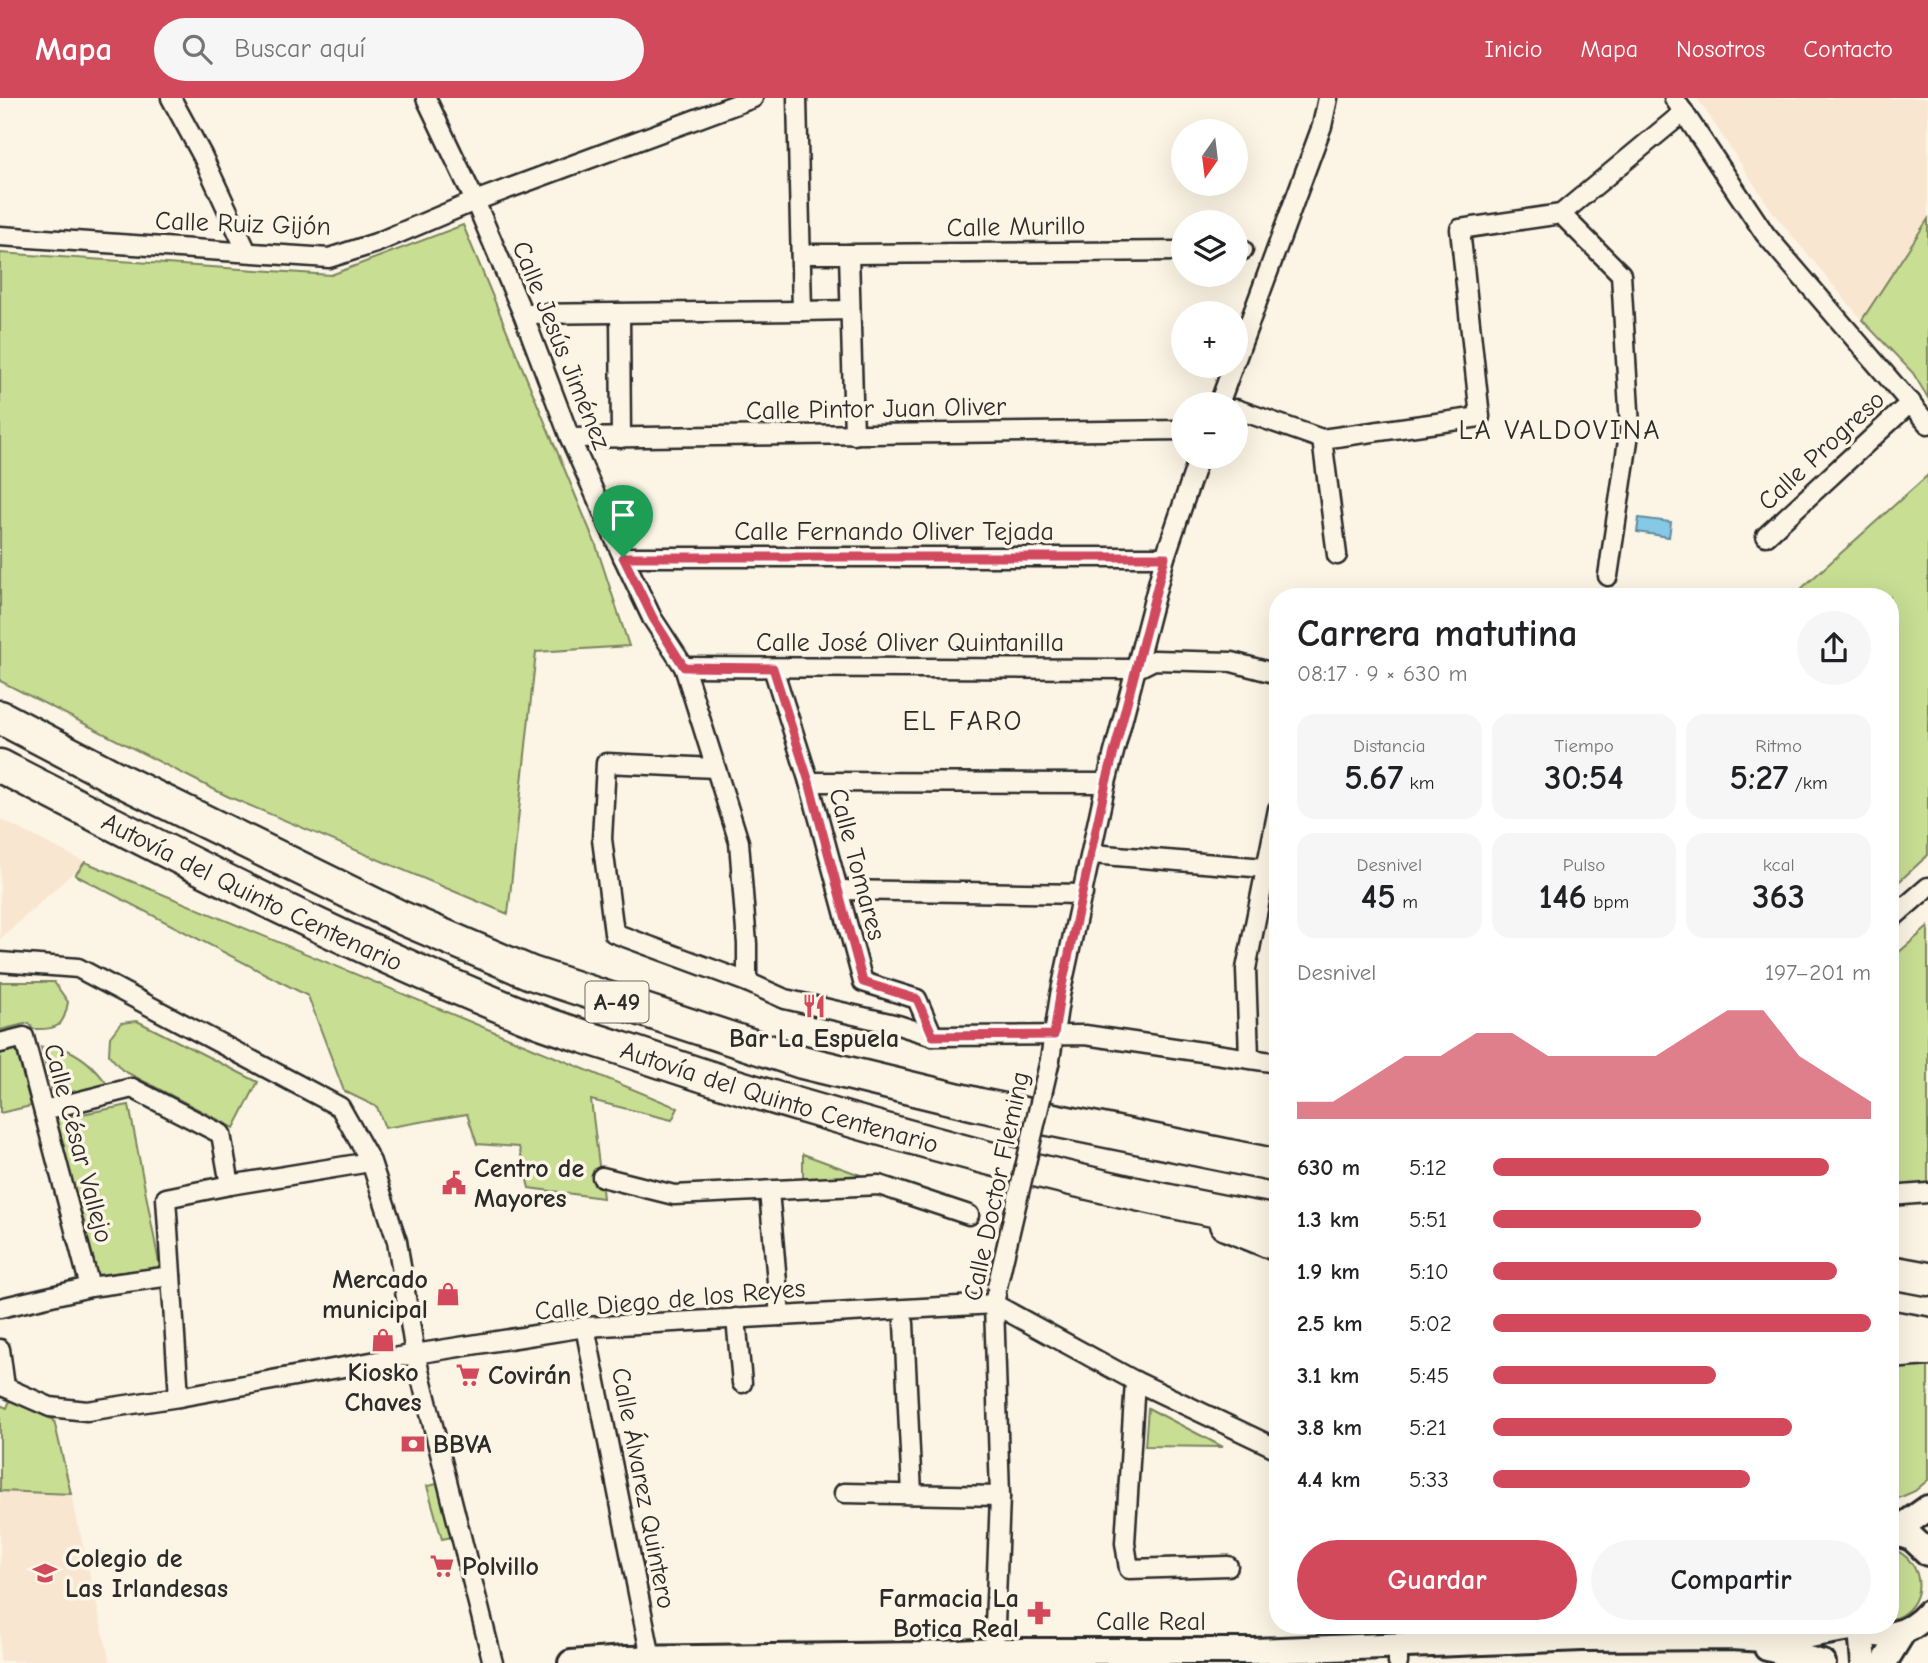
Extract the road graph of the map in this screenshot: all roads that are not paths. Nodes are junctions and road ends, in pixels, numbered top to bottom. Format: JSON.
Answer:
{"nodes":[{"id":1,"x":171,"y":98,"type":"edge"},
{"id":2,"x":426,"y":98,"type":"edge"},
{"id":3,"x":753,"y":98,"type":"edge"},
{"id":4,"x":797,"y":98,"type":"edge"},
{"id":5,"x":1328,"y":98,"type":"edge"},
{"id":6,"x":1679,"y":105,"type":"edge"},
{"id":7,"x":475,"y":201,"type":"junction"},
{"id":8,"x":1561,"y":214,"type":"junction"},
{"id":9,"x":0,"y":236,"type":"edge"},
{"id":10,"x":1171,"y":251,"type":"edge"},
{"id":11,"x":247,"y":252,"type":"junction"},
{"id":12,"x":800,"y":254,"type":"junction"},
{"id":13,"x":849,"y":254,"type":"junction"},
{"id":14,"x":850,"y":310,"type":"junction"},
{"id":15,"x":802,"y":311,"type":"junction"},
{"id":16,"x":620,"y":313,"type":"junction"},
{"id":17,"x":523,"y":314,"type":"junction"},
{"id":18,"x":1248,"y":326,"type":"edge"},
{"id":19,"x":1911,"y":402,"type":"junction"},
{"id":20,"x":1248,"y":414,"type":"edge"},
{"id":21,"x":1928,"y":424,"type":"edge"},
{"id":22,"x":1171,"y":430,"type":"edge"},
{"id":23,"x":854,"y":435,"type":"junction"},
{"id":24,"x":570,"y":438,"type":"junction"},
{"id":25,"x":621,"y":438,"type":"junction"},
{"id":26,"x":1322,"y":439,"type":"junction"},
{"id":27,"x":1195,"y":469,"type":"edge"},
{"id":28,"x":1766,"y":536,"type":"dead end"},
{"id":29,"x":1337,"y":555,"type":"dead end"},
{"id":30,"x":623,"y":557,"type":"junction"},
{"id":31,"x":1165,"y":557,"type":"junction"},
{"id":32,"x":1608,"y":576,"type":"dead end"},
{"id":33,"x":684,"y":667,"type":"junction"},
{"id":34,"x":773,"y":668,"type":"junction"},
{"id":35,"x":1136,"y":669,"type":"junction"},
{"id":36,"x":1269,"y":672,"type":"edge"},
{"id":37,"x":0,"y":717,"type":"edge"},
{"id":38,"x":0,"y":766,"type":"edge"},
{"id":39,"x":715,"y":768,"type":"junction"},
{"id":40,"x":809,"y":782,"type":"junction"},
{"id":41,"x":1106,"y":783,"type":"junction"},
{"id":42,"x":1269,"y":850,"type":"edge"},
{"id":43,"x":1092,"y":854,"type":"junction"},
{"id":44,"x":1265,"y":868,"type":"junction"},
{"id":45,"x":1928,"y":887,"type":"edge"},
{"id":46,"x":838,"y":890,"type":"junction"},
{"id":47,"x":1083,"y":894,"type":"junction"},
{"id":48,"x":1899,"y":912,"type":"edge"},
{"id":49,"x":0,"y":962,"type":"edge"},
{"id":50,"x":747,"y":982,"type":"junction"},
{"id":51,"x":1054,"y":1035,"type":"junction"},
{"id":52,"x":933,"y":1036,"type":"junction"},
{"id":53,"x":0,"y":1043,"type":"edge"},
{"id":54,"x":1249,"y":1057,"type":"junction"},
{"id":55,"x":1269,"y":1061,"type":"edge"},
{"id":56,"x":44,"y":1110,"type":"junction"},
{"id":57,"x":370,"y":1162,"type":"junction"},
{"id":58,"x":1269,"y":1164,"type":"edge"},
{"id":59,"x":602,"y":1177,"type":"dead end"},
{"id":60,"x":230,"y":1185,"type":"junction"},
{"id":61,"x":769,"y":1191,"type":"junction"},
{"id":62,"x":1928,"y":1193,"type":"edge"},
{"id":63,"x":1899,"y":1195,"type":"edge"},
{"id":64,"x":1190,"y":1206,"type":"junction"},
{"id":65,"x":969,"y":1215,"type":"dead end"},
{"id":66,"x":1269,"y":1220,"type":"edge"},
{"id":67,"x":1269,"y":1243,"type":"edge"},
{"id":68,"x":1899,"y":1274,"type":"edge"},
{"id":69,"x":171,"y":1276,"type":"junction"},
{"id":70,"x":1928,"y":1279,"type":"edge"},
{"id":71,"x":90,"y":1287,"type":"junction"},
{"id":72,"x":995,"y":1296,"type":"junction"},
{"id":73,"x":0,"y":1308,"type":"edge"},
{"id":74,"x":780,"y":1316,"type":"junction"},
{"id":75,"x":736,"y":1318,"type":"junction"},
{"id":76,"x":904,"y":1323,"type":"dead end"},
{"id":77,"x":584,"y":1327,"type":"junction"},
{"id":78,"x":1899,"y":1329,"type":"edge"},
{"id":79,"x":1928,"y":1334,"type":"edge"},
{"id":80,"x":0,"y":1349,"type":"edge"},
{"id":81,"x":1928,"y":1349,"type":"edge"},
{"id":82,"x":1899,"y":1351,"type":"edge"},
{"id":83,"x":415,"y":1354,"type":"junction"},
{"id":84,"x":1135,"y":1381,"type":"junction"},
{"id":85,"x":742,"y":1383,"type":"dead end"},
{"id":86,"x":3,"y":1386,"type":"edge"},
{"id":87,"x":180,"y":1397,"type":"junction"},
{"id":88,"x":1269,"y":1445,"type":"edge"},
{"id":89,"x":844,"y":1493,"type":"dead end"},
{"id":90,"x":912,"y":1494,"type":"junction"},
{"id":91,"x":1000,"y":1496,"type":"junction"},
{"id":92,"x":1928,"y":1508,"type":"edge"},
{"id":93,"x":1899,"y":1527,"type":"edge"},
{"id":94,"x":1899,"y":1533,"type":"edge"},
{"id":95,"x":1928,"y":1553,"type":"edge"},
{"id":96,"x":1228,"y":1566,"type":"dead end"},
{"id":97,"x":1920,"y":1624,"type":"edge"},
{"id":98,"x":1899,"y":1629,"type":"edge"},
{"id":99,"x":1571,"y":1634,"type":"edge"},
{"id":100,"x":1660,"y":1634,"type":"edge"},
{"id":101,"x":1738,"y":1634,"type":"edge"},
{"id":102,"x":1816,"y":1634,"type":"edge"},
{"id":103,"x":1859,"y":1634,"type":"edge"},
{"id":104,"x":1724,"y":1638,"type":"junction"},
{"id":105,"x":994,"y":1651,"type":"junction"},
{"id":106,"x":1398,"y":1654,"type":"edge"},
{"id":107,"x":1034,"y":1657,"type":"edge"},
{"id":108,"x":651,"y":1658,"type":"junction"},
{"id":109,"x":751,"y":1660,"type":"edge"},
{"id":110,"x":493,"y":1663,"type":"edge"},
{"id":111,"x":571,"y":1663,"type":"edge"},
{"id":112,"x":1823,"y":1663,"type":"edge"},
{"id":113,"x":1864,"y":1663,"type":"edge"},
{"id":114,"x":1884,"y":1663,"type":"edge"}],
"edges":[{"from":1,"to":11,"type":"street"},
{"from":2,"to":7,"type":"street","name":"Calle Jesús Jiménez"},
{"from":3,"to":7,"type":"street","name":"Calle Ruiz Gijón"},
{"from":4,"to":12,"type":"street"},
{"from":5,"to":18,"type":"street"},
{"from":6,"to":8,"type":"street"},
{"from":6,"to":19,"type":"street"},
{"from":7,"to":11,"type":"street","name":"Calle Ruiz Gijón"},
{"from":7,"to":17,"type":"street","name":"Calle Jesús Jiménez"},
{"from":8,"to":26,"type":"street"},
{"from":8,"to":32,"type":"street"},
{"from":9,"to":11,"type":"street","name":"Calle Ruiz Gijón"},
{"from":10,"to":13,"type":"street","name":"Calle Murillo"},
{"from":12,"to":13,"type":"street","name":"Calle Murillo"},
{"from":12,"to":15,"type":"street"},
{"from":13,"to":14,"type":"street"},
{"from":14,"to":15,"type":"street"},
{"from":14,"to":23,"type":"street"},
{"from":15,"to":16,"type":"street"},
{"from":16,"to":17,"type":"street"},
{"from":16,"to":25,"type":"street"},
{"from":17,"to":24,"type":"street","name":"Calle Jesús Jiménez"},
{"from":19,"to":21,"type":"street"},
{"from":19,"to":28,"type":"street","name":"Calle Progreso"},
{"from":20,"to":26,"type":"street"},
{"from":22,"to":23,"type":"street","name":"Calle Pintor Juan Oliver"},
{"from":23,"to":25,"type":"street","name":"Calle Pintor Juan Oliver"},
{"from":24,"to":25,"type":"street","name":"Calle Pintor Juan Oliver"},
{"from":24,"to":30,"type":"street","name":"Calle Jesús Jiménez"},
{"from":26,"to":29,"type":"street"},
{"from":27,"to":31,"type":"street","name":"Calle Doctor Fleming"},
{"from":30,"to":31,"type":"street","name":"Calle Fernando Oliver Tejada"},
{"from":30,"to":33,"type":"street","name":"Calle Jesús Jiménez"},
{"from":31,"to":35,"type":"street","name":"Calle Doctor Fleming"},
{"from":33,"to":34,"type":"street","name":"Calle José Oliver Quintanilla"},
{"from":33,"to":39,"type":"street","name":"Calle Jesús Jiménez"},
{"from":34,"to":35,"type":"street","name":"Calle José Oliver Quintanilla"},
{"from":34,"to":40,"type":"street","name":"Calle Tomares"},
{"from":35,"to":36,"type":"street","name":"Calle José Oliver Quintanilla"},
{"from":35,"to":41,"type":"street","name":"Calle Doctor Fleming"},
{"from":37,"to":58,"type":"highway","name":"Autovía del Quinto Centenario","number":"A-49"},
{"from":38,"to":64,"type":"highway","name":"Autovía del Quinto Centenario","number":"A-49"},
{"from":39,"to":50,"type":"street","name":"Calle Jesús Jiménez"},
{"from":39,"to":50,"type":"street"},
{"from":40,"to":41,"type":"street"},
{"from":40,"to":46,"type":"street","name":"Calle Tomares"},
{"from":41,"to":43,"type":"street","name":"Calle Doctor Fleming"},
{"from":42,"to":44,"type":"street"},
{"from":43,"to":44,"type":"street"},
{"from":43,"to":47,"type":"street","name":"Calle Doctor Fleming"},
{"from":44,"to":54,"type":"street"},
{"from":45,"to":48,"type":"street"},
{"from":46,"to":47,"type":"street"},
{"from":46,"to":52,"type":"street","name":"Calle Tomares"},
{"from":47,"to":51,"type":"street","name":"Calle Doctor Fleming"},
{"from":49,"to":57,"type":"street"},
{"from":50,"to":52,"type":"street"},
{"from":51,"to":52,"type":"street"},
{"from":51,"to":54,"type":"street"},
{"from":51,"to":72,"type":"street","name":"Calle Doctor Fleming","bridge":true},
{"from":53,"to":56,"type":"street","name":"Calle César Vallejo"},
{"from":54,"to":55,"type":"street"},
{"from":56,"to":60,"type":"street"},
{"from":56,"to":71,"type":"street","name":"Calle César Vallejo"},
{"from":57,"to":60,"type":"street"},
{"from":57,"to":83,"type":"street"},
{"from":59,"to":61,"type":"street"},
{"from":60,"to":69,"type":"street"},
{"from":61,"to":65,"type":"street"},
{"from":61,"to":74,"type":"street"},
{"from":62,"to":63,"type":"street"},
{"from":64,"to":66,"type":"highway","name":"Autovía del Quinto Centenario","number":"A-49"},
{"from":64,"to":67,"type":"highway"},
{"from":68,"to":70,"type":"highway"},
{"from":69,"to":71,"type":"street"},
{"from":69,"to":87,"type":"street"},
{"from":71,"to":73,"type":"street"},
{"from":72,"to":74,"type":"street","name":"Calle Diego de los Reyes"},
{"from":72,"to":84,"type":"street"},
{"from":72,"to":91,"type":"street","name":"Calle Doctor Fleming"},
{"from":74,"to":75,"type":"street","name":"Calle Diego de los Reyes"},
{"from":75,"to":77,"type":"street","name":"Calle Diego de los Reyes"},
{"from":75,"to":85,"type":"street"},
{"from":76,"to":90,"type":"street"},
{"from":77,"to":83,"type":"street","name":"Calle Diego de los Reyes"},
{"from":77,"to":108,"type":"street","name":"Calle Álvarez Quintero"},
{"from":78,"to":79,"type":"highway"},
{"from":80,"to":86,"type":"street"},
{"from":81,"to":82,"type":"highway"},
{"from":83,"to":87,"type":"street","name":"Calle Diego de los Reyes"},
{"from":83,"to":110,"type":"street"},
{"from":84,"to":88,"type":"street"},
{"from":84,"to":96,"type":"street"},
{"from":86,"to":87,"type":"street","name":"Calle Diego de los Reyes"},
{"from":89,"to":90,"type":"street"},
{"from":90,"to":91,"type":"street"},
{"from":91,"to":105,"type":"street","name":"Calle Doctor Fleming"},
{"from":92,"to":93,"type":"main road"},
{"from":94,"to":95,"type":"main road"},
{"from":97,"to":98,"type":"main road","name":"Calle Real"},
{"from":97,"to":114,"type":"main road"},
{"from":99,"to":106,"type":"main road","name":"Calle Real"},
{"from":100,"to":104,"type":"main road","name":"Calle Real"},
{"from":101,"to":104,"type":"main road","name":"Calle Real"},
{"from":102,"to":104,"type":"main road","name":"Calle Real"},
{"from":103,"to":113,"type":"main road"},
{"from":104,"to":112,"type":"main road"},
{"from":105,"to":107,"type":"main road","name":"Calle Real"},
{"from":105,"to":109,"type":"main road","name":"Calle Real"},
{"from":106,"to":107,"type":"main road","name":"Calle Real"},
{"from":108,"to":109,"type":"main road","name":"Calle Real"},
{"from":108,"to":111,"type":"main road","name":"Calle Real"}]}
